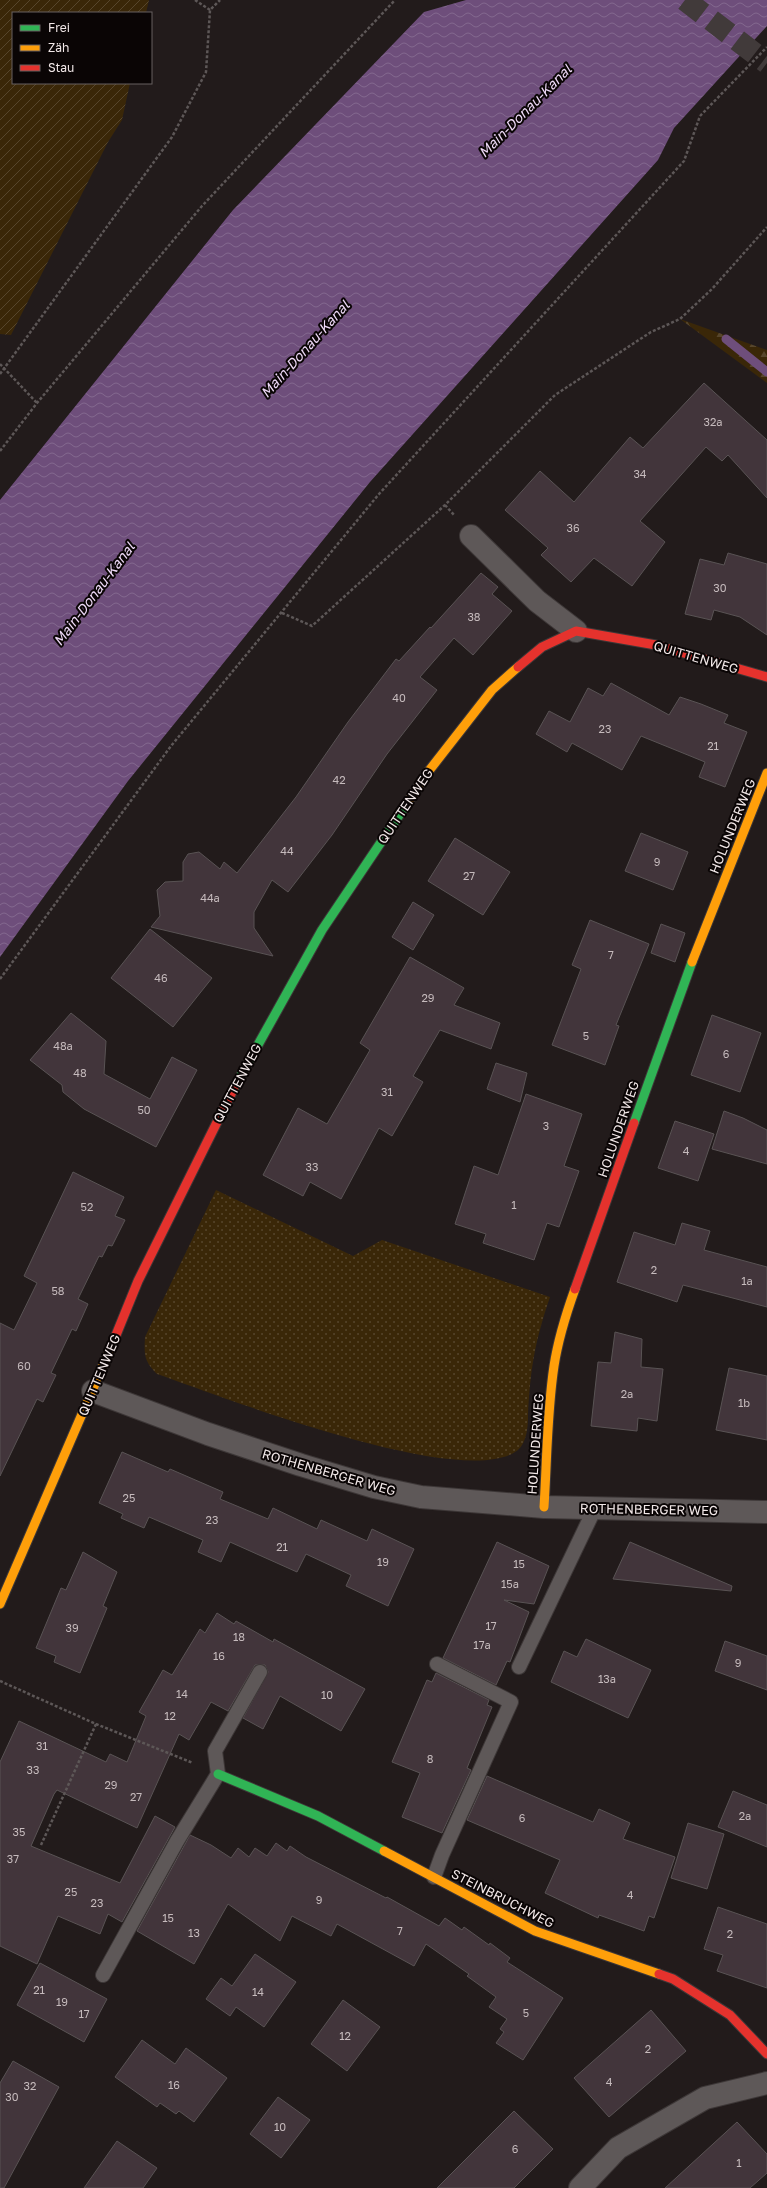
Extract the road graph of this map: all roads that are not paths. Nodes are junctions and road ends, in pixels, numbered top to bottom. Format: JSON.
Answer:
{"nodes":[{"id":1,"x":471,"y":536,"type":"dead end"},
{"id":2,"x":576,"y":631,"type":"junction"},
{"id":3,"x":767,"y":677,"type":"edge"},
{"id":4,"x":767,"y":773,"type":"edge"},
{"id":5,"x":93,"y":1391,"type":"junction"},
{"id":6,"x":544,"y":1507,"type":"junction"},
{"id":7,"x":595,"y":1508,"type":"junction"},
{"id":8,"x":767,"y":1512,"type":"edge"},
{"id":9,"x":0,"y":1604,"type":"edge"},
{"id":10,"x":437,"y":1664,"type":"dead end"},
{"id":11,"x":520,"y":1667,"type":"dead end"},
{"id":12,"x":260,"y":1672,"type":"dead end"},
{"id":13,"x":218,"y":1774,"type":"junction"},
{"id":14,"x":434,"y":1877,"type":"junction"},
{"id":15,"x":103,"y":1975,"type":"dead end"},
{"id":16,"x":767,"y":2054,"type":"edge"},
{"id":17,"x":767,"y":2083,"type":"edge"},
{"id":18,"x":580,"y":2188,"type":"edge"}],
"edges":[{"from":1,"to":2,"type":"street","name":"QUITTENWEG"},
{"from":2,"to":3,"type":"street","name":"QUITTENWEG"},
{"from":2,"to":5,"type":"street","name":"QUITTENWEG"},
{"from":4,"to":6,"type":"street","name":"HOLUNDERWEG"},
{"from":5,"to":6,"type":"street","name":"ROTHENBERGER WEG"},
{"from":5,"to":9,"type":"street","name":"QUITTENWEG"},
{"from":6,"to":7,"type":"street","name":"ROTHENBERGER WEG"},
{"from":7,"to":8,"type":"street","name":"ROTHENBERGER WEG"},
{"from":7,"to":11,"type":"lane"},
{"from":10,"to":14,"type":"lane"},
{"from":12,"to":13,"type":"lane"},
{"from":13,"to":14,"type":"street","name":"STEINBRUCHWEG"},
{"from":13,"to":15,"type":"lane"},
{"from":14,"to":16,"type":"street","name":"STEINBRUCHWEG"},
{"from":17,"to":18,"type":"street"}]}
